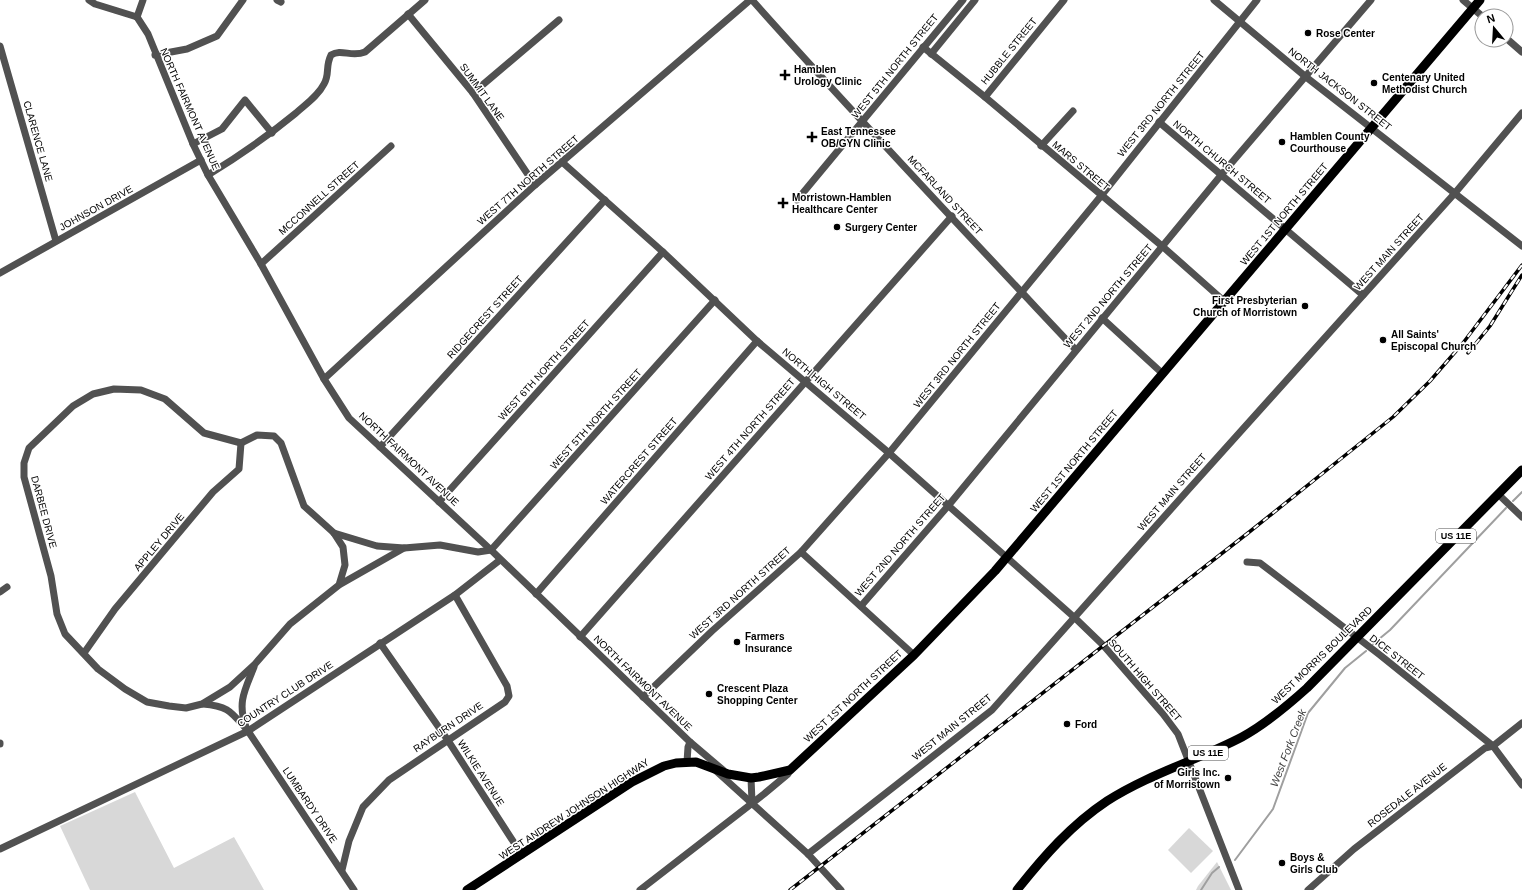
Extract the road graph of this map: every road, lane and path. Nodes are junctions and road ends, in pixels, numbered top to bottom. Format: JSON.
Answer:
{"nodes":[{"id":1,"x":89,"y":0,"type":"edge"},
{"id":2,"x":143,"y":0,"type":"edge"},
{"id":3,"x":242,"y":0,"type":"edge"},
{"id":4,"x":425,"y":0,"type":"edge"},
{"id":5,"x":751,"y":0,"type":"edge"},
{"id":6,"x":963,"y":0,"type":"edge"},
{"id":7,"x":975,"y":0,"type":"edge"},
{"id":8,"x":1064,"y":0,"type":"edge"},
{"id":9,"x":1214,"y":0,"type":"edge"},
{"id":10,"x":1257,"y":0,"type":"edge"},
{"id":11,"x":1371,"y":0,"type":"edge"},
{"id":12,"x":1463,"y":0,"type":"edge"},
{"id":13,"x":1480,"y":0,"type":"edge"},
{"id":14,"x":1473,"y":8,"type":"junction"},
{"id":15,"x":408,"y":14,"type":"junction"},
{"id":16,"x":137,"y":17,"type":"junction"},
{"id":17,"x":559,"y":20,"type":"dead end"},
{"id":18,"x":1240,"y":21,"type":"junction"},
{"id":19,"x":1514,"y":45,"type":"edge"},
{"id":20,"x":0,"y":46,"type":"edge"},
{"id":21,"x":923,"y":47,"type":"junction"},
{"id":22,"x":1522,"y":52,"type":"edge"},
{"id":23,"x":932,"y":54,"type":"junction"},
{"id":24,"x":155,"y":56,"type":"junction"},
{"id":25,"x":1306,"y":77,"type":"junction"},
{"id":26,"x":473,"y":93,"type":"junction"},
{"id":27,"x":985,"y":97,"type":"junction"},
{"id":28,"x":1073,"y":110,"type":"dead end"},
{"id":29,"x":1522,"y":113,"type":"edge"},
{"id":30,"x":1160,"y":122,"type":"junction"},
{"id":31,"x":862,"y":123,"type":"junction"},
{"id":32,"x":1371,"y":126,"type":"junction"},
{"id":33,"x":272,"y":133,"type":"junction"},
{"id":34,"x":193,"y":144,"type":"junction"},
{"id":35,"x":391,"y":146,"type":"dead end"},
{"id":36,"x":1042,"y":146,"type":"junction"},
{"id":37,"x":202,"y":160,"type":"junction"},
{"id":38,"x":562,"y":162,"type":"junction"},
{"id":39,"x":1222,"y":174,"type":"junction"},
{"id":40,"x":208,"y":176,"type":"junction"},
{"id":41,"x":535,"y":185,"type":"junction"},
{"id":42,"x":1455,"y":193,"type":"junction"},
{"id":43,"x":1101,"y":196,"type":"junction"},
{"id":44,"x":605,"y":200,"type":"junction"},
{"id":45,"x":797,"y":200,"type":"dead end"},
{"id":46,"x":952,"y":216,"type":"junction"},
{"id":47,"x":1286,"y":228,"type":"junction"},
{"id":48,"x":56,"y":241,"type":"junction"},
{"id":49,"x":1162,"y":246,"type":"junction"},
{"id":50,"x":1522,"y":246,"type":"edge"},
{"id":51,"x":663,"y":252,"type":"junction"},
{"id":52,"x":261,"y":264,"type":"junction"},
{"id":53,"x":0,"y":273,"type":"edge"},
{"id":54,"x":1022,"y":292,"type":"junction"},
{"id":55,"x":1363,"y":295,"type":"junction"},
{"id":56,"x":715,"y":300,"type":"junction"},
{"id":57,"x":1224,"y":301,"type":"junction"},
{"id":58,"x":1102,"y":318,"type":"junction"},
{"id":59,"x":758,"y":341,"type":"junction"},
{"id":60,"x":1076,"y":350,"type":"junction"},
{"id":61,"x":1163,"y":374,"type":"junction"},
{"id":62,"x":324,"y":379,"type":"junction"},
{"id":63,"x":806,"y":381,"type":"junction"},
{"id":64,"x":241,"y":443,"type":"junction"},
{"id":65,"x":380,"y":447,"type":"junction"},
{"id":66,"x":889,"y":453,"type":"junction"},
{"id":67,"x":1522,"y":470,"type":"edge"},
{"id":68,"x":1498,"y":494,"type":"junction"},
{"id":69,"x":439,"y":502,"type":"junction"},
{"id":70,"x":948,"y":506,"type":"junction"},
{"id":71,"x":1522,"y":517,"type":"edge"},
{"id":72,"x":334,"y":533,"type":"junction"},
{"id":73,"x":404,"y":548,"type":"junction"},
{"id":74,"x":491,"y":550,"type":"junction"},
{"id":75,"x":801,"y":552,"type":"junction"},
{"id":76,"x":1007,"y":556,"type":"junction"},
{"id":77,"x":500,"y":560,"type":"junction"},
{"id":78,"x":1247,"y":562,"type":"dead end"},
{"id":79,"x":339,"y":585,"type":"junction"},
{"id":80,"x":7,"y":586,"type":"dead end"},
{"id":81,"x":0,"y":592,"type":"edge"},
{"id":82,"x":455,"y":594,"type":"junction"},
{"id":83,"x":536,"y":594,"type":"junction"},
{"id":84,"x":861,"y":606,"type":"junction"},
{"id":85,"x":1075,"y":618,"type":"junction"},
{"id":86,"x":580,"y":637,"type":"junction"},
{"id":87,"x":1356,"y":637,"type":"junction"},
{"id":88,"x":380,"y":643,"type":"junction"},
{"id":89,"x":84,"y":653,"type":"junction"},
{"id":90,"x":914,"y":655,"type":"junction"},
{"id":91,"x":255,"y":664,"type":"junction"},
{"id":92,"x":643,"y":697,"type":"junction"},
{"id":93,"x":202,"y":704,"type":"junction"},
{"id":94,"x":1522,"y":723,"type":"edge"},
{"id":95,"x":248,"y":731,"type":"junction"},
{"id":96,"x":447,"y":739,"type":"junction"},
{"id":97,"x":690,"y":742,"type":"junction"},
{"id":98,"x":1493,"y":746,"type":"junction"},
{"id":99,"x":687,"y":762,"type":"junction"},
{"id":100,"x":1189,"y":762,"type":"junction"},
{"id":101,"x":712,"y":768,"type":"junction"},
{"id":102,"x":790,"y":770,"type":"junction"},
{"id":103,"x":728,"y":774,"type":"junction"},
{"id":104,"x":750,"y":778,"type":"junction"},
{"id":105,"x":1522,"y":785,"type":"edge"},
{"id":106,"x":752,"y":802,"type":"junction"},
{"id":107,"x":0,"y":849,"type":"edge"},
{"id":108,"x":808,"y":854,"type":"junction"},
{"id":109,"x":522,"y":855,"type":"junction"},
{"id":110,"x":342,"y":870,"type":"junction"},
{"id":111,"x":354,"y":890,"type":"edge"},
{"id":112,"x":468,"y":890,"type":"edge"},
{"id":113,"x":640,"y":890,"type":"edge"},
{"id":114,"x":841,"y":890,"type":"edge"},
{"id":115,"x":1017,"y":890,"type":"edge"},
{"id":116,"x":1239,"y":890,"type":"edge"},
{"id":117,"x":1308,"y":890,"type":"edge"}],
"edges":[{"from":1,"to":16,"type":"street"},
{"from":2,"to":16,"type":"street"},
{"from":3,"to":24,"type":"street"},
{"from":4,"to":15,"type":"street"},
{"from":5,"to":31,"type":"street","name":"MCFARLAND STREET"},
{"from":5,"to":38,"type":"street","name":"WEST 7TH NORTH STREET"},
{"from":6,"to":21,"type":"street","name":"WEST 5TH NORTH STREET"},
{"from":7,"to":23,"type":"street"},
{"from":8,"to":27,"type":"street","name":"HUBBLE STREET"},
{"from":9,"to":18,"type":"street","name":"NORTH JACKSON STREET"},
{"from":10,"to":18,"type":"street","name":"WEST 3RD NORTH STREET"},
{"from":11,"to":25,"type":"street","name":"WEST 2ND NORTH STREET"},
{"from":12,"to":14,"type":"street"},
{"from":13,"to":14,"type":"main road","name":"WEST 1ST NORTH STREET"},
{"from":14,"to":32,"type":"main road","name":"WEST 1ST NORTH STREET"},
{"from":15,"to":26,"type":"street","name":"SUMMIT LANE"},
{"from":15,"to":33,"type":"street"},
{"from":16,"to":24,"type":"street","name":"NORTH FAIRMONT AVENUE"},
{"from":17,"to":26,"type":"street"},
{"from":18,"to":25,"type":"street","name":"NORTH JACKSON STREET"},
{"from":18,"to":30,"type":"street","name":"WEST 3RD NORTH STREET"},
{"from":19,"to":22,"type":"street"},
{"from":20,"to":48,"type":"street","name":"CLARENCE LANE"},
{"from":21,"to":23,"type":"street","name":"MARS STREET"},
{"from":21,"to":31,"type":"street","name":"WEST 5TH NORTH STREET"},
{"from":23,"to":27,"type":"street","name":"MARS STREET"},
{"from":24,"to":34,"type":"street","name":"NORTH FAIRMONT AVENUE"},
{"from":25,"to":32,"type":"street","name":"NORTH JACKSON STREET"},
{"from":25,"to":39,"type":"street","name":"WEST 2ND NORTH STREET"},
{"from":26,"to":41,"type":"street","name":"SUMMIT LANE"},
{"from":27,"to":36,"type":"street","name":"MARS STREET"},
{"from":28,"to":36,"type":"street"},
{"from":29,"to":42,"type":"street","name":"WEST MAIN STREET"},
{"from":30,"to":39,"type":"street","name":"NORTH CHURCH STREET"},
{"from":30,"to":43,"type":"street","name":"WEST 3RD NORTH STREET"},
{"from":31,"to":45,"type":"street","name":"WEST 5TH NORTH STREET"},
{"from":31,"to":46,"type":"street","name":"MCFARLAND STREET"},
{"from":32,"to":42,"type":"street","name":"NORTH JACKSON STREET"},
{"from":32,"to":47,"type":"main road","name":"WEST 1ST NORTH STREET"},
{"from":33,"to":34,"type":"street"},
{"from":33,"to":40,"type":"street"},
{"from":34,"to":37,"type":"street","name":"NORTH FAIRMONT AVENUE"},
{"from":35,"to":52,"type":"street","name":"MCCONNELL STREET"},
{"from":36,"to":43,"type":"street","name":"MARS STREET"},
{"from":37,"to":40,"type":"street","name":"NORTH FAIRMONT AVENUE"},
{"from":37,"to":48,"type":"street","name":"JOHNSON DRIVE"},
{"from":38,"to":41,"type":"street","name":"WEST 7TH NORTH STREET"},
{"from":38,"to":44,"type":"street","name":"NORTH HIGH STREET"},
{"from":39,"to":47,"type":"street","name":"NORTH CHURCH STREET"},
{"from":39,"to":49,"type":"street","name":"WEST 2ND NORTH STREET"},
{"from":40,"to":52,"type":"street","name":"NORTH FAIRMONT AVENUE"},
{"from":41,"to":62,"type":"street","name":"WEST 7TH NORTH STREET"},
{"from":42,"to":50,"type":"street","name":"NORTH JACKSON STREET"},
{"from":42,"to":55,"type":"street","name":"WEST MAIN STREET"},
{"from":43,"to":49,"type":"street","name":"MARS STREET"},
{"from":43,"to":54,"type":"street","name":"WEST 3RD NORTH STREET"},
{"from":44,"to":51,"type":"street","name":"NORTH HIGH STREET"},
{"from":44,"to":65,"type":"street","name":"RIDGECREST STREET"},
{"from":46,"to":54,"type":"street","name":"MCFARLAND STREET"},
{"from":46,"to":63,"type":"street","name":"WEST 4TH NORTH STREET"},
{"from":47,"to":55,"type":"street","name":"NORTH CHURCH STREET"},
{"from":47,"to":57,"type":"main road","name":"WEST 1ST NORTH STREET"},
{"from":48,"to":53,"type":"street","name":"JOHNSON DRIVE"},
{"from":49,"to":57,"type":"street","name":"MARS STREET"},
{"from":49,"to":58,"type":"street","name":"WEST 2ND NORTH STREET"},
{"from":51,"to":56,"type":"street","name":"NORTH HIGH STREET"},
{"from":51,"to":69,"type":"street","name":"WEST 6TH NORTH STREET"},
{"from":52,"to":62,"type":"street","name":"NORTH FAIRMONT AVENUE"},
{"from":54,"to":60,"type":"street","name":"MCFARLAND STREET"},
{"from":54,"to":66,"type":"street","name":"WEST 3RD NORTH STREET"},
{"from":55,"to":85,"type":"street","name":"WEST MAIN STREET"},
{"from":56,"to":59,"type":"street","name":"NORTH HIGH STREET"},
{"from":56,"to":74,"type":"street","name":"WEST 5TH NORTH STREET"},
{"from":57,"to":61,"type":"main road","name":"WEST 1ST NORTH STREET"},
{"from":58,"to":60,"type":"street","name":"WEST 2ND NORTH STREET"},
{"from":58,"to":61,"type":"street"},
{"from":59,"to":63,"type":"street","name":"NORTH HIGH STREET"},
{"from":59,"to":83,"type":"street","name":"WATERCREST STREET"},
{"from":60,"to":70,"type":"street","name":"WEST 2ND NORTH STREET"},
{"from":61,"to":76,"type":"main road","name":"WEST 1ST NORTH STREET"},
{"from":62,"to":65,"type":"street","name":"NORTH FAIRMONT AVENUE"},
{"from":63,"to":66,"type":"street","name":"NORTH HIGH STREET"},
{"from":63,"to":86,"type":"street","name":"WEST 4TH NORTH STREET"},
{"from":64,"to":72,"type":"street","name":"DARBEE DRIVE"},
{"from":64,"to":89,"type":"street","name":"APPLEY DRIVE"},
{"from":64,"to":89,"type":"street","name":"DARBEE DRIVE"},
{"from":65,"to":69,"type":"street","name":"NORTH FAIRMONT AVENUE"},
{"from":66,"to":70,"type":"street","name":"NORTH HIGH STREET"},
{"from":66,"to":75,"type":"street","name":"WEST 3RD NORTH STREET"},
{"from":67,"to":68,"type":"main road","name":"WEST MORRIS BOULEVARD","number":"US 11E"},
{"from":68,"to":71,"type":"street"},
{"from":68,"to":87,"type":"main road","name":"WEST MORRIS BOULEVARD","number":"US 11E"},
{"from":69,"to":74,"type":"street","name":"NORTH FAIRMONT AVENUE"},
{"from":70,"to":76,"type":"street","name":"NORTH HIGH STREET"},
{"from":70,"to":84,"type":"street","name":"WEST 2ND NORTH STREET"},
{"from":72,"to":73,"type":"street","name":"DARBEE DRIVE"},
{"from":72,"to":79,"type":"street","name":"DARBEE DRIVE"},
{"from":73,"to":74,"type":"street","name":"DARBEE DRIVE"},
{"from":73,"to":79,"type":"street","name":"DARBEE DRIVE"},
{"from":74,"to":77,"type":"street","name":"NORTH FAIRMONT AVENUE"},
{"from":75,"to":84,"type":"street"},
{"from":75,"to":92,"type":"street","name":"WEST 3RD NORTH STREET"},
{"from":76,"to":85,"type":"street","name":"NORTH HIGH STREET"},
{"from":76,"to":90,"type":"main road","name":"WEST 1ST NORTH STREET"},
{"from":77,"to":82,"type":"street","name":"COUNTRY CLUB DRIVE"},
{"from":77,"to":83,"type":"street","name":"NORTH FAIRMONT AVENUE"},
{"from":78,"to":87,"type":"street","name":"DICE STREET"},
{"from":79,"to":91,"type":"street","name":"DARBEE DRIVE"},
{"from":80,"to":81,"type":"street"},
{"from":82,"to":88,"type":"street","name":"COUNTRY CLUB DRIVE"},
{"from":82,"to":96,"type":"street","name":"RAYBURN DRIVE"},
{"from":83,"to":86,"type":"street","name":"NORTH FAIRMONT AVENUE"},
{"from":84,"to":90,"type":"street"},
{"from":85,"to":100,"type":"street","name":"SOUTH HIGH STREET"},
{"from":85,"to":108,"type":"street","name":"WEST MAIN STREET"},
{"from":86,"to":92,"type":"street","name":"NORTH FAIRMONT AVENUE"},
{"from":87,"to":98,"type":"street","name":"DICE STREET"},
{"from":87,"to":100,"type":"main road","name":"WEST MORRIS BOULEVARD","number":"US 11E"},
{"from":88,"to":95,"type":"street","name":"COUNTRY CLUB DRIVE"},
{"from":88,"to":96,"type":"street","name":"WILKIE AVENUE"},
{"from":89,"to":93,"type":"street","name":"DARBEE DRIVE"},
{"from":90,"to":102,"type":"main road","name":"WEST 1ST NORTH STREET"},
{"from":91,"to":93,"type":"street","name":"DARBEE DRIVE"},
{"from":91,"to":95,"type":"street"},
{"from":92,"to":97,"type":"street","name":"NORTH FAIRMONT AVENUE"},
{"from":93,"to":95,"type":"street"},
{"from":94,"to":98,"type":"street","name":"ROSEDALE AVENUE"},
{"from":95,"to":107,"type":"street","name":"COUNTRY CLUB DRIVE"},
{"from":95,"to":110,"type":"street","name":"LUMBARDY DRIVE"},
{"from":96,"to":109,"type":"street","name":"WILKIE AVENUE"},
{"from":96,"to":110,"type":"street","name":"RAYBURN DRIVE"},
{"from":97,"to":99,"type":"street"},
{"from":97,"to":103,"type":"street","name":"NORTH FAIRMONT AVENUE"},
{"from":98,"to":105,"type":"street","name":"DICE STREET"},
{"from":98,"to":117,"type":"street","name":"ROSEDALE AVENUE"},
{"from":99,"to":101,"type":"main road","name":"WEST ANDREW JOHNSON HIGHWAY"},
{"from":99,"to":109,"type":"main road","name":"WEST ANDREW JOHNSON HIGHWAY"},
{"from":100,"to":115,"type":"main road","name":"WEST MORRIS BOULEVARD","number":"US 11E"},
{"from":100,"to":116,"type":"street","name":"SOUTH HIGH STREET"},
{"from":101,"to":103,"type":"main road","name":"WEST ANDREW JOHNSON HIGHWAY"},
{"from":101,"to":106,"type":"street"},
{"from":102,"to":104,"type":"main road","name":"WEST ANDREW JOHNSON HIGHWAY"},
{"from":102,"to":106,"type":"street","name":"WEST 1ST NORTH STREET"},
{"from":103,"to":104,"type":"main road","name":"WEST ANDREW JOHNSON HIGHWAY"},
{"from":104,"to":106,"type":"street"},
{"from":106,"to":108,"type":"street"},
{"from":106,"to":113,"type":"street","name":"WEST 1ST NORTH STREET"},
{"from":108,"to":114,"type":"street"},
{"from":109,"to":112,"type":"main road","name":"WEST ANDREW JOHNSON HIGHWAY"},
{"from":110,"to":111,"type":"street","name":"LUMBARDY DRIVE"}]}
